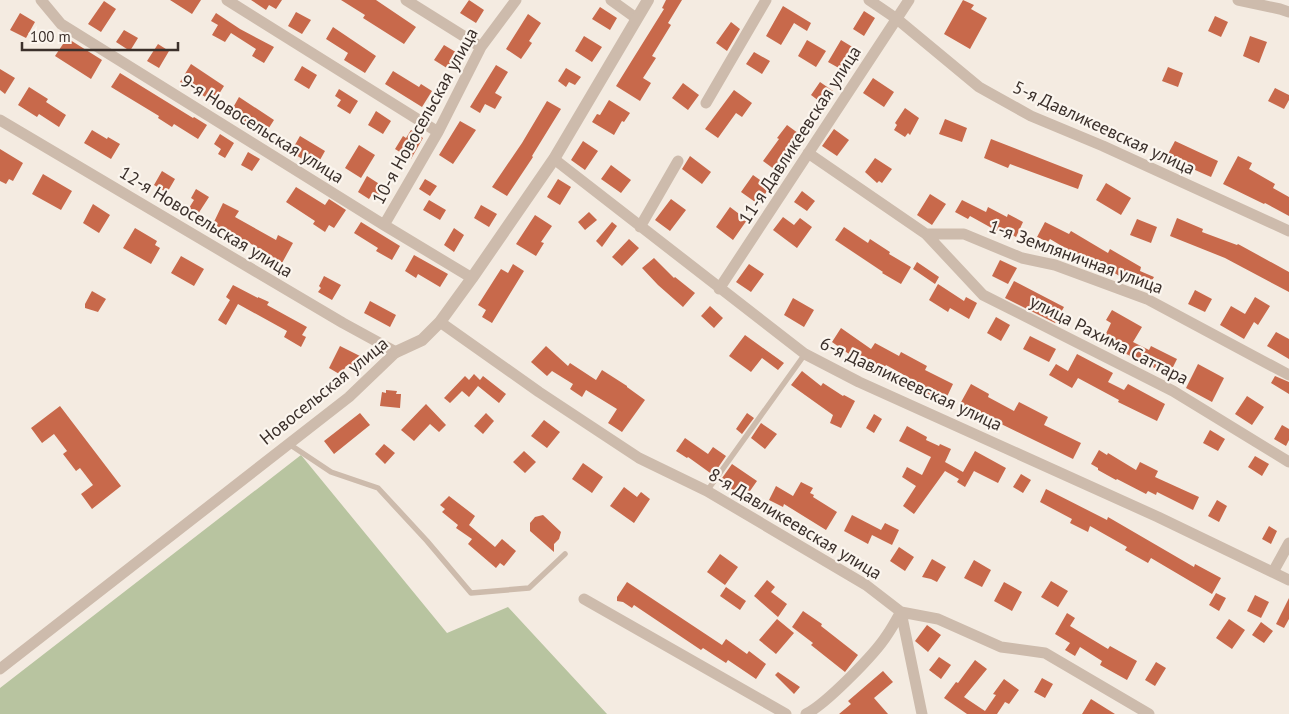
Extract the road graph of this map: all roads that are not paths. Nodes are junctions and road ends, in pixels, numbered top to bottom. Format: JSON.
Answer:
{"nodes":[{"id":1,"x":42,"y":0,"type":"edge"},
{"id":2,"x":227,"y":0,"type":"edge"},
{"id":3,"x":406,"y":0,"type":"edge"},
{"id":4,"x":516,"y":0,"type":"edge"},
{"id":5,"x":611,"y":0,"type":"edge"},
{"id":6,"x":648,"y":0,"type":"edge"},
{"id":7,"x":766,"y":0,"type":"edge"},
{"id":8,"x":870,"y":0,"type":"edge"},
{"id":9,"x":909,"y":0,"type":"edge"},
{"id":10,"x":1238,"y":0,"type":"edge"},
{"id":11,"x":1289,"y":12,"type":"edge"},
{"id":12,"x":636,"y":18,"type":"junction"},
{"id":13,"x":897,"y":19,"type":"junction"},
{"id":14,"x":481,"y":47,"type":"junction"},
{"id":15,"x":706,"y":103,"type":"dead end"},
{"id":16,"x":0,"y":120,"type":"edge"},
{"id":17,"x":438,"y":132,"type":"junction"},
{"id":18,"x":808,"y":153,"type":"junction"},
{"id":19,"x":554,"y":159,"type":"junction"},
{"id":20,"x":678,"y":161,"type":"dead end"},
{"id":21,"x":384,"y":226,"type":"junction"},
{"id":22,"x":640,"y":227,"type":"junction"},
{"id":23,"x":1289,"y":230,"type":"edge"},
{"id":24,"x":926,"y":234,"type":"junction"},
{"id":25,"x":472,"y":278,"type":"junction"},
{"id":26,"x":720,"y":289,"type":"junction"},
{"id":27,"x":440,"y":322,"type":"junction"},
{"id":28,"x":396,"y":352,"type":"junction"},
{"id":29,"x":805,"y":354,"type":"junction"},
{"id":30,"x":1289,"y":375,"type":"edge"},
{"id":31,"x":289,"y":444,"type":"junction"},
{"id":32,"x":1289,"y":462,"type":"edge"},
{"id":33,"x":707,"y":490,"type":"junction"},
{"id":34,"x":1289,"y":543,"type":"edge"},
{"id":35,"x":565,"y":554,"type":"dead end"},
{"id":36,"x":1273,"y":572,"type":"junction"},
{"id":37,"x":1289,"y":580,"type":"edge"},
{"id":38,"x":584,"y":599,"type":"dead end"},
{"id":39,"x":901,"y":612,"type":"junction"},
{"id":40,"x":0,"y":669,"type":"edge"},
{"id":41,"x":786,"y":714,"type":"edge"},
{"id":42,"x":806,"y":714,"type":"edge"},
{"id":43,"x":922,"y":714,"type":"edge"},
{"id":44,"x":1149,"y":714,"type":"edge"}],
"edges":[{"from":1,"to":21,"type":"street","name":"9-я Новосельская улица"},
{"from":2,"to":17,"type":"street"},
{"from":3,"to":14,"type":"street"},
{"from":4,"to":14,"type":"street","name":"10-я Новосельская улица"},
{"from":5,"to":12,"type":"street"},
{"from":6,"to":12,"type":"street","name":"Новосельская улица"},
{"from":7,"to":15,"type":"street"},
{"from":8,"to":13,"type":"street","name":"5-я Давликеевская улица"},
{"from":9,"to":13,"type":"street","name":"11-я Давликеевская улица"},
{"from":10,"to":11,"type":"street"},
{"from":12,"to":19,"type":"street","name":"Новосельская улица"},
{"from":13,"to":18,"type":"street","name":"11-я Давликеевская улица"},
{"from":13,"to":23,"type":"street","name":"5-я Давликеевская улица"},
{"from":14,"to":17,"type":"street","name":"10-я Новосельская улица"},
{"from":16,"to":28,"type":"street","name":"12-я Новосельская улица"},
{"from":17,"to":21,"type":"street","name":"10-я Новосельская улица"},
{"from":18,"to":24,"type":"street","name":"улица Рахима Саттара"},
{"from":18,"to":26,"type":"street","name":"11-я Давликеевская улица"},
{"from":19,"to":22,"type":"street","name":"6-я Давликеевская улица"},
{"from":19,"to":25,"type":"street","name":"Новосельская улица"},
{"from":20,"to":22,"type":"street"},
{"from":21,"to":25,"type":"street","name":"9-я Новосельская улица"},
{"from":22,"to":26,"type":"street","name":"6-я Давликеевская улица"},
{"from":24,"to":30,"type":"street","name":"1-я Земляничная улица"},
{"from":24,"to":32,"type":"street","name":"улица Рахима Саттара"},
{"from":25,"to":27,"type":"street","name":"Новосельская улица"},
{"from":26,"to":29,"type":"street","name":"6-я Давликеевская улица"},
{"from":27,"to":28,"type":"street","name":"Новосельская улица"},
{"from":27,"to":33,"type":"street","name":"8-я Давликеевская улица"},
{"from":28,"to":31,"type":"street","name":"Новосельская улица"},
{"from":29,"to":33,"type":"lane"},
{"from":29,"to":36,"type":"street","name":"6-я Давликеевская улица"},
{"from":31,"to":35,"type":"lane"},
{"from":31,"to":40,"type":"street","name":"Новосельская улица"},
{"from":33,"to":39,"type":"street","name":"8-я Давликеевская улица"},
{"from":34,"to":36,"type":"street"},
{"from":36,"to":37,"type":"street","name":"6-я Давликеевская улица"},
{"from":38,"to":41,"type":"street"},
{"from":39,"to":42,"type":"street"},
{"from":39,"to":43,"type":"street"},
{"from":39,"to":44,"type":"street","name":"8-я Давликеевская улица"}]}
